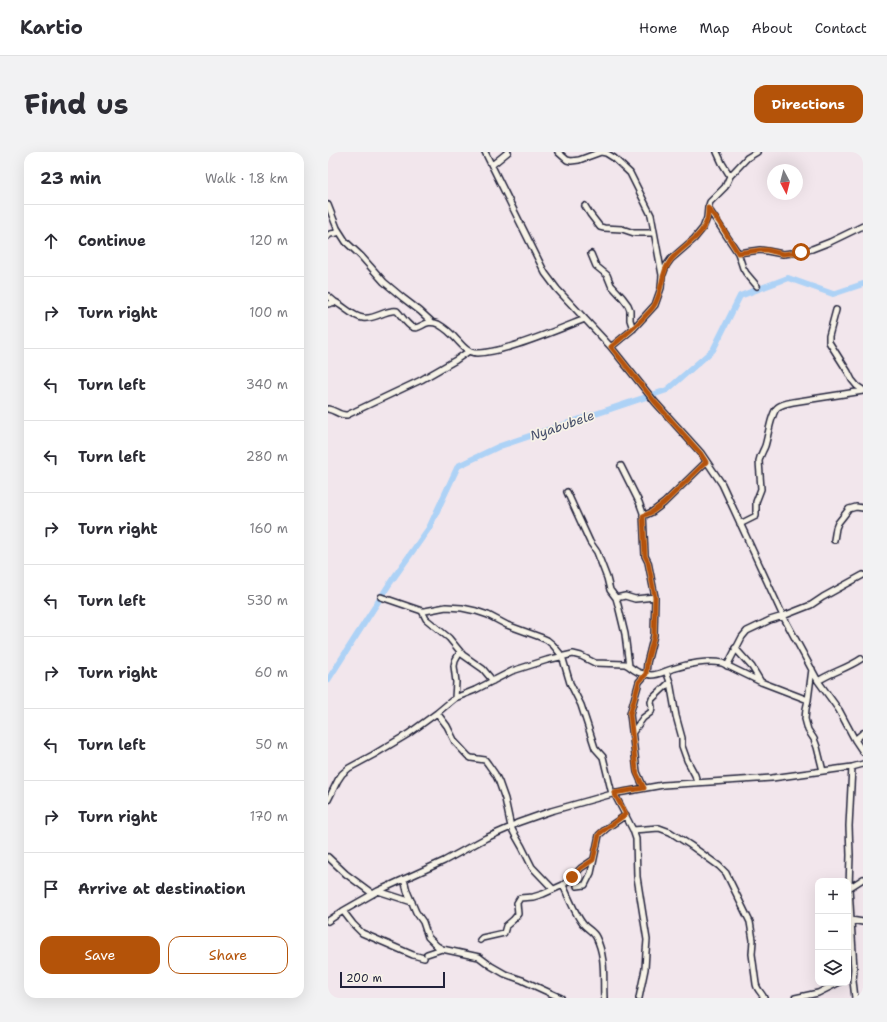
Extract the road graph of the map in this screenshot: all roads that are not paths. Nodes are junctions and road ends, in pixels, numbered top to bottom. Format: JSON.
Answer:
{"nodes":[{"id":1,"x":485,"y":152,"type":"edge"},
{"id":2,"x":508,"y":152,"type":"edge"},
{"id":3,"x":558,"y":152,"type":"edge"},
{"id":4,"x":718,"y":152,"type":"edge"},
{"id":5,"x":756,"y":152,"type":"edge"},
{"id":6,"x":492,"y":165,"type":"junction"},
{"id":7,"x":730,"y":176,"type":"junction"},
{"id":8,"x":328,"y":204,"type":"edge"},
{"id":9,"x":586,"y":206,"type":"dead end"},
{"id":10,"x":708,"y":208,"type":"junction"},
{"id":11,"x":863,"y":226,"type":"edge"},
{"id":12,"x":337,"y":228,"type":"junction"},
{"id":13,"x":654,"y":233,"type":"junction"},
{"id":14,"x":328,"y":236,"type":"edge"},
{"id":15,"x":738,"y":253,"type":"junction"},
{"id":16,"x":591,"y":254,"type":"dead end"},
{"id":17,"x":662,"y":275,"type":"junction"},
{"id":18,"x":757,"y":286,"type":"dead end"},
{"id":19,"x":328,"y":296,"type":"edge"},
{"id":20,"x":335,"y":302,"type":"junction"},
{"id":21,"x":328,"y":304,"type":"edge"},
{"id":22,"x":836,"y":310,"type":"dead end"},
{"id":23,"x":585,"y":319,"type":"junction"},
{"id":24,"x":432,"y":322,"type":"junction"},
{"id":25,"x":633,"y":329,"type":"junction"},
{"id":26,"x":611,"y":347,"type":"junction"},
{"id":27,"x":469,"y":351,"type":"junction"},
{"id":28,"x":863,"y":391,"type":"edge"},
{"id":29,"x":328,"y":408,"type":"edge"},
{"id":30,"x":706,"y":462,"type":"junction"},
{"id":31,"x":621,"y":466,"type":"dead end"},
{"id":32,"x":567,"y":492,"type":"dead end"},
{"id":33,"x":863,"y":508,"type":"edge"},
{"id":34,"x":643,"y":516,"type":"junction"},
{"id":35,"x":740,"y":524,"type":"junction"},
{"id":36,"x":834,"y":540,"type":"dead end"},
{"id":37,"x":863,"y":575,"type":"edge"},
{"id":38,"x":381,"y":597,"type":"dead end"},
{"id":39,"x":655,"y":597,"type":"junction"},
{"id":40,"x":616,"y":598,"type":"junction"},
{"id":41,"x":422,"y":611,"type":"junction"},
{"id":42,"x":783,"y":616,"type":"junction"},
{"id":43,"x":736,"y":648,"type":"junction"},
{"id":44,"x":460,"y":652,"type":"junction"},
{"id":45,"x":562,"y":656,"type":"junction"},
{"id":46,"x":861,"y":659,"type":"dead end"},
{"id":47,"x":629,"y":666,"type":"junction"},
{"id":48,"x":727,"y":666,"type":"junction"},
{"id":49,"x":812,"y":668,"type":"junction"},
{"id":50,"x":666,"y":671,"type":"junction"},
{"id":51,"x":646,"y":674,"type":"junction"},
{"id":52,"x":493,"y":681,"type":"junction"},
{"id":53,"x":818,"y":681,"type":"junction"},
{"id":54,"x":670,"y":682,"type":"junction"},
{"id":55,"x":761,"y":682,"type":"junction"},
{"id":56,"x":455,"y":698,"type":"junction"},
{"id":57,"x":808,"y":700,"type":"junction"},
{"id":58,"x":437,"y":713,"type":"junction"},
{"id":59,"x":633,"y":732,"type":"junction"},
{"id":60,"x":863,"y":733,"type":"edge"},
{"id":61,"x":855,"y":740,"type":"junction"},
{"id":62,"x":863,"y":752,"type":"edge"},
{"id":63,"x":863,"y":764,"type":"edge"},
{"id":64,"x":852,"y":767,"type":"junction"},
{"id":65,"x":823,"y":771,"type":"junction"},
{"id":66,"x":697,"y":782,"type":"junction"},
{"id":67,"x":644,"y":788,"type":"junction"},
{"id":68,"x":613,"y":793,"type":"junction"},
{"id":69,"x":328,"y":800,"type":"edge"},
{"id":70,"x":626,"y":814,"type":"junction"},
{"id":71,"x":511,"y":827,"type":"junction"},
{"id":72,"x":634,"y":830,"type":"junction"},
{"id":73,"x":328,"y":857,"type":"edge"},
{"id":74,"x":593,"y":860,"type":"junction"},
{"id":75,"x":849,"y":878,"type":"edge"},
{"id":76,"x":404,"y":879,"type":"junction"},
{"id":77,"x":863,"y":880,"type":"edge"},
{"id":78,"x":563,"y":885,"type":"junction"},
{"id":79,"x":577,"y":886,"type":"dead end"},
{"id":80,"x":851,"y":887,"type":"edge"},
{"id":81,"x":553,"y":889,"type":"junction"},
{"id":82,"x":375,"y":892,"type":"junction"},
{"id":83,"x":412,"y":902,"type":"junction"},
{"id":84,"x":343,"y":911,"type":"junction"},
{"id":85,"x":851,"y":920,"type":"joint"},
{"id":86,"x":328,"y":921,"type":"edge"},
{"id":87,"x":863,"y":922,"type":"edge"},
{"id":88,"x":480,"y":940,"type":"dead end"},
{"id":89,"x":442,"y":949,"type":"junction"},
{"id":90,"x":851,"y":976,"type":"edge"},
{"id":91,"x":851,"y":982,"type":"edge"},
{"id":92,"x":832,"y":986,"type":"edge"},
{"id":93,"x":561,"y":998,"type":"edge"},
{"id":94,"x":604,"y":998,"type":"edge"},
{"id":95,"x":639,"y":998,"type":"edge"},
{"id":96,"x":764,"y":998,"type":"edge"},
{"id":97,"x":796,"y":998,"type":"edge"},
{"id":98,"x":855,"y":998,"type":"edge"}],
"edges":[{"from":1,"to":6,"type":"street"},
{"from":2,"to":6,"type":"street"},
{"from":3,"to":13,"type":"street"},
{"from":4,"to":7,"type":"street"},
{"from":5,"to":7,"type":"street"},
{"from":6,"to":23,"type":"street"},
{"from":7,"to":10,"type":"street"},
{"from":8,"to":12,"type":"street"},
{"from":9,"to":13,"type":"street"},
{"from":10,"to":15,"type":"street"},
{"from":10,"to":17,"type":"street"},
{"from":11,"to":15,"type":"street"},
{"from":12,"to":14,"type":"street"},
{"from":12,"to":24,"type":"street"},
{"from":13,"to":17,"type":"street"},
{"from":15,"to":18,"type":"street"},
{"from":16,"to":25,"type":"street"},
{"from":17,"to":25,"type":"street"},
{"from":19,"to":20,"type":"street"},
{"from":20,"to":21,"type":"street"},
{"from":20,"to":24,"type":"street"},
{"from":22,"to":28,"type":"street"},
{"from":23,"to":26,"type":"street"},
{"from":23,"to":27,"type":"street"},
{"from":24,"to":27,"type":"street"},
{"from":25,"to":26,"type":"street"},
{"from":26,"to":30,"type":"street"},
{"from":27,"to":29,"type":"street"},
{"from":28,"to":35,"type":"street"},
{"from":30,"to":34,"type":"street"},
{"from":30,"to":35,"type":"street"},
{"from":31,"to":34,"type":"street"},
{"from":32,"to":40,"type":"street"},
{"from":33,"to":36,"type":"street"},
{"from":34,"to":39,"type":"street"},
{"from":35,"to":42,"type":"street"},
{"from":37,"to":42,"type":"street"},
{"from":38,"to":41,"type":"street"},
{"from":39,"to":40,"type":"street"},
{"from":39,"to":51,"type":"street"},
{"from":40,"to":47,"type":"street"},
{"from":41,"to":44,"type":"street"},
{"from":41,"to":45,"type":"street"},
{"from":42,"to":43,"type":"street"},
{"from":42,"to":49,"type":"street"},
{"from":43,"to":48,"type":"street"},
{"from":43,"to":55,"type":"street"},
{"from":44,"to":52,"type":"street"},
{"from":44,"to":56,"type":"street"},
{"from":45,"to":47,"type":"street"},
{"from":45,"to":52,"type":"street"},
{"from":45,"to":68,"type":"street"},
{"from":46,"to":53,"type":"street"},
{"from":47,"to":51,"type":"street"},
{"from":48,"to":50,"type":"street"},
{"from":48,"to":55,"type":"street"},
{"from":49,"to":53,"type":"street"},
{"from":49,"to":57,"type":"street"},
{"from":50,"to":51,"type":"street"},
{"from":50,"to":54,"type":"street"},
{"from":51,"to":59,"type":"street"},
{"from":52,"to":56,"type":"street"},
{"from":53,"to":61,"type":"street"},
{"from":54,"to":59,"type":"street"},
{"from":54,"to":66,"type":"street"},
{"from":55,"to":57,"type":"street"},
{"from":56,"to":58,"type":"street"},
{"from":57,"to":65,"type":"street"},
{"from":58,"to":69,"type":"street"},
{"from":58,"to":71,"type":"street"},
{"from":59,"to":67,"type":"street"},
{"from":60,"to":61,"type":"street"},
{"from":61,"to":62,"type":"street"},
{"from":63,"to":64,"type":"street"},
{"from":64,"to":65,"type":"street"},
{"from":64,"to":75,"type":"street"},
{"from":65,"to":66,"type":"street"},
{"from":66,"to":67,"type":"street"},
{"from":67,"to":68,"type":"street"},
{"from":68,"to":70,"type":"street"},
{"from":68,"to":71,"type":"street"},
{"from":70,"to":72,"type":"street"},
{"from":70,"to":74,"type":"street"},
{"from":71,"to":76,"type":"street"},
{"from":71,"to":81,"type":"street"},
{"from":72,"to":95,"type":"street"},
{"from":72,"to":96,"type":"street"},
{"from":73,"to":82,"type":"street"},
{"from":74,"to":78,"type":"street"},
{"from":74,"to":79,"type":"street"},
{"from":76,"to":82,"type":"street"},
{"from":76,"to":83,"type":"street"},
{"from":77,"to":80,"type":"street"},
{"from":78,"to":81,"type":"street"},
{"from":78,"to":94,"type":"street"},
{"from":81,"to":88,"type":"street"},
{"from":82,"to":83,"type":"street"},
{"from":82,"to":84,"type":"street"},
{"from":83,"to":89,"type":"street"},
{"from":84,"to":86,"type":"street"},
{"from":84,"to":89,"type":"street"},
{"from":85,"to":87,"type":"street"},
{"from":85,"to":90,"type":"street"},
{"from":89,"to":93,"type":"street"},
{"from":91,"to":98,"type":"street"},
{"from":92,"to":97,"type":"street"}]}
